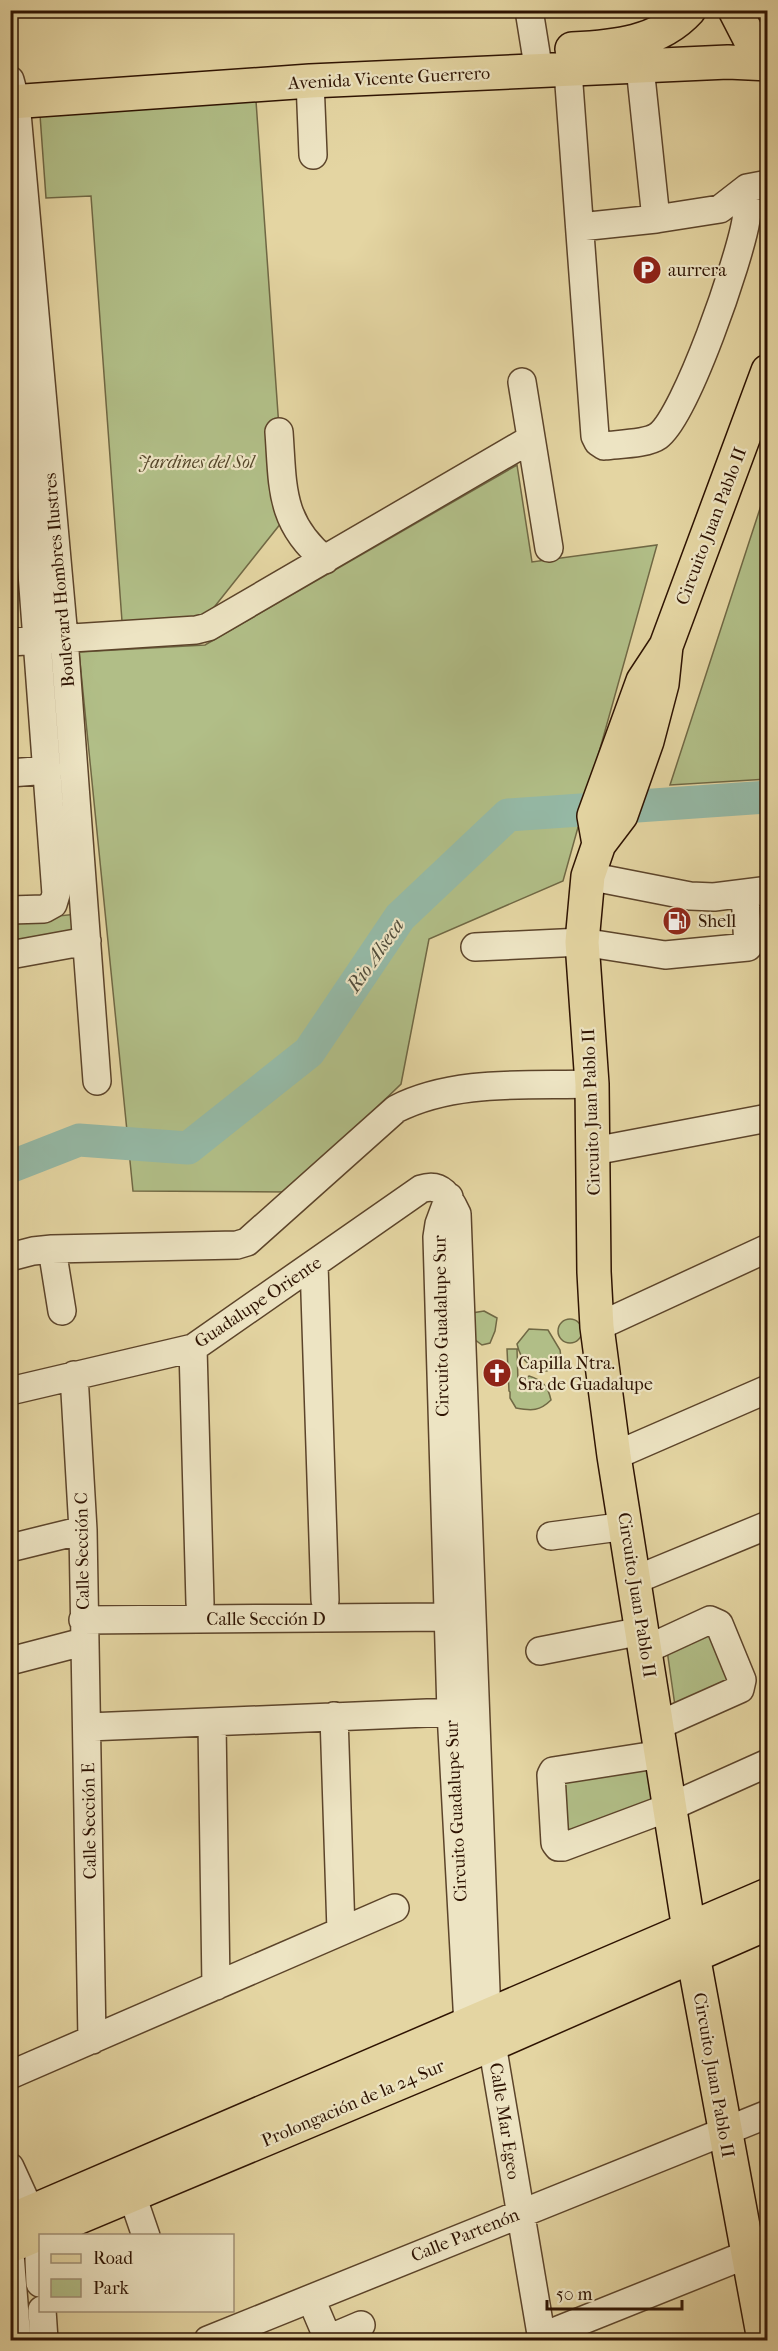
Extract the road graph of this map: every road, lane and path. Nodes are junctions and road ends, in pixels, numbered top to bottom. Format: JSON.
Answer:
{"nodes":[{"id":1,"x":529,"y":10,"type":"edge"},
{"id":2,"x":689,"y":10,"type":"edge"},
{"id":3,"x":735,"y":10,"type":"edge"},
{"id":4,"x":768,"y":64,"type":"edge"},
{"id":5,"x":547,"y":65,"type":"junction"},
{"id":6,"x":640,"y":67,"type":"junction"},
{"id":7,"x":310,"y":81,"type":"junction"},
{"id":8,"x":12,"y":95,"type":"edge"},
{"id":9,"x":313,"y":155,"type":"dead end"},
{"id":10,"x":757,"y":186,"type":"edge"},
{"id":11,"x":720,"y":209,"type":"junction"},
{"id":12,"x":656,"y":219,"type":"junction"},
{"id":13,"x":757,"y":220,"type":"edge"},
{"id":14,"x":580,"y":227,"type":"junction"},
{"id":15,"x":10,"y":279,"type":"edge"},
{"id":16,"x":768,"y":371,"type":"edge"},
{"id":17,"x":522,"y":382,"type":"dead end"},
{"id":18,"x":15,"y":397,"type":"edge"},
{"id":19,"x":279,"y":432,"type":"dead end"},
{"id":20,"x":531,"y":439,"type":"junction"},
{"id":21,"x":21,"y":539,"type":"edge"},
{"id":22,"x":549,"y":548,"type":"dead end"},
{"id":23,"x":325,"y":560,"type":"junction"},
{"id":24,"x":51,"y":638,"type":"junction"},
{"id":25,"x":10,"y":642,"type":"edge"},
{"id":26,"x":48,"y":770,"type":"junction"},
{"id":27,"x":10,"y":773,"type":"edge"},
{"id":28,"x":588,"y":876,"type":"junction"},
{"id":29,"x":756,"y":892,"type":"edge"},
{"id":30,"x":10,"y":910,"type":"edge"},
{"id":31,"x":87,"y":941,"type":"junction"},
{"id":32,"x":582,"y":942,"type":"junction"},
{"id":33,"x":476,"y":947,"type":"dead end"},
{"id":34,"x":10,"y":955,"type":"edge"},
{"id":35,"x":97,"y":1081,"type":"dead end"},
{"id":36,"x":592,"y":1084,"type":"junction"},
{"id":37,"x":768,"y":1118,"type":"edge"},
{"id":38,"x":594,"y":1151,"type":"junction"},
{"id":39,"x":449,"y":1197,"type":"joint"},
{"id":40,"x":768,"y":1248,"type":"edge"},
{"id":41,"x":52,"y":1249,"type":"junction"},
{"id":42,"x":10,"y":1257,"type":"edge"},
{"id":43,"x":314,"y":1264,"type":"junction"},
{"id":44,"x":62,"y":1311,"type":"dead end"},
{"id":45,"x":597,"y":1327,"type":"junction"},
{"id":46,"x":193,"y":1348,"type":"junction"},
{"id":47,"x":74,"y":1375,"type":"junction"},
{"id":48,"x":768,"y":1389,"type":"edge"},
{"id":49,"x":10,"y":1391,"type":"edge"},
{"id":50,"x":614,"y":1456,"type":"junction"},
{"id":51,"x":456,"y":1487,"type":"junction"},
{"id":52,"x":768,"y":1525,"type":"edge"},
{"id":53,"x":627,"y":1526,"type":"junction"},
{"id":54,"x":82,"y":1530,"type":"junction"},
{"id":55,"x":551,"y":1536,"type":"dead end"},
{"id":56,"x":10,"y":1548,"type":"edge"},
{"id":57,"x":635,"y":1580,"type":"junction"},
{"id":58,"x":325,"y":1600,"type":"dead end"},
{"id":59,"x":200,"y":1603,"type":"dead end"},
{"id":60,"x":448,"y":1617,"type":"junction"},
{"id":61,"x":83,"y":1631,"type":"junction"},
{"id":62,"x":644,"y":1640,"type":"junction"},
{"id":63,"x":540,"y":1651,"type":"dead end"},
{"id":64,"x":10,"y":1660,"type":"edge"},
{"id":65,"x":450,"y":1712,"type":"junction"},
{"id":66,"x":334,"y":1716,"type":"junction"},
{"id":67,"x":212,"y":1722,"type":"junction"},
{"id":68,"x":87,"y":1727,"type":"junction"},
{"id":69,"x":659,"y":1740,"type":"junction"},
{"id":70,"x":768,"y":1763,"type":"edge"},
{"id":71,"x":466,"y":1772,"type":"junction"},
{"id":72,"x":670,"y":1807,"type":"junction"},
{"id":73,"x":768,"y":1895,"type":"edge"},
{"id":74,"x":395,"y":1908,"type":"dead end"},
{"id":75,"x":768,"y":1923,"type":"edge"},
{"id":76,"x":341,"y":1931,"type":"junction"},
{"id":77,"x":691,"y":1942,"type":"junction"},
{"id":78,"x":216,"y":1986,"type":"junction"},
{"id":79,"x":483,"y":2029,"type":"junction"},
{"id":80,"x":92,"y":2040,"type":"junction"},
{"id":81,"x":10,"y":2075,"type":"edge"},
{"id":82,"x":768,"y":2114,"type":"edge"},
{"id":83,"x":724,"y":2132,"type":"junction"},
{"id":84,"x":10,"y":2167,"type":"edge"},
{"id":85,"x":132,"y":2195,"type":"junction"},
{"id":86,"x":520,"y":2213,"type":"junction"},
{"id":87,"x":22,"y":2229,"type":"edge"},
{"id":88,"x":146,"y":2234,"type":"edge"},
{"id":89,"x":758,"y":2250,"type":"edge"},
{"id":90,"x":10,"y":2254,"type":"edge"},
{"id":91,"x":39,"y":2280,"type":"edge"},
{"id":92,"x":311,"y":2299,"type":"junction"},
{"id":93,"x":42,"y":2312,"type":"edge"},
{"id":94,"x":360,"y":2325,"type":"dead end"},
{"id":95,"x":542,"y":2339,"type":"edge"},
{"id":96,"x":17,"y":2340,"type":"edge"},
{"id":97,"x":44,"y":2340,"type":"edge"},
{"id":98,"x":208,"y":2340,"type":"edge"},
{"id":99,"x":326,"y":2340,"type":"edge"},
{"id":100,"x":764,"y":2340,"type":"edge"}],
"edges":[{"from":1,"to":5,"type":"street"},
{"from":2,"to":5,"type":"main road","name":"Avenida Vicente Guerrero"},
{"from":3,"to":4,"type":"main road"},
{"from":4,"to":6,"type":"main road","name":"Avenida Vicente Guerrero"},
{"from":5,"to":6,"type":"main road","name":"Avenida Vicente Guerrero"},
{"from":5,"to":7,"type":"main road","name":"Avenida Vicente Guerrero"},
{"from":5,"to":8,"type":"main road","name":"Avenida Vicente Guerrero"},
{"from":5,"to":14,"type":"street"},
{"from":6,"to":12,"type":"street"},
{"from":7,"to":8,"type":"main road","name":"Avenida Vicente Guerrero"},
{"from":7,"to":9,"type":"street"},
{"from":8,"to":24,"type":"street","name":"Boulevard Hombres Ilustres"},
{"from":10,"to":11,"type":"street"},
{"from":10,"to":13,"type":"street"},
{"from":11,"to":12,"type":"street"},
{"from":11,"to":13,"type":"street"},
{"from":12,"to":14,"type":"street"},
{"from":13,"to":14,"type":"street"},
{"from":15,"to":18,"type":"street","name":"Boulevard Hombres Ilustres"},
{"from":16,"to":28,"type":"main road","name":"Circuito Juan Pablo II"},
{"from":17,"to":20,"type":"street"},
{"from":18,"to":21,"type":"street","name":"Boulevard Hombres Ilustres"},
{"from":19,"to":23,"type":"street"},
{"from":20,"to":22,"type":"street"},
{"from":20,"to":23,"type":"street"},
{"from":21,"to":24,"type":"street","name":"Boulevard Hombres Ilustres"},
{"from":23,"to":24,"type":"street"},
{"from":24,"to":25,"type":"street"},
{"from":24,"to":26,"type":"street","name":"Boulevard Hombres Ilustres"},
{"from":24,"to":31,"type":"street","name":"Boulevard Hombres Ilustres"},
{"from":26,"to":27,"type":"street"},
{"from":26,"to":30,"type":"street","name":"Boulevard Hombres Ilustres"},
{"from":28,"to":29,"type":"street"},
{"from":28,"to":32,"type":"main road","name":"Circuito Juan Pablo II"},
{"from":29,"to":32,"type":"street"},
{"from":31,"to":34,"type":"street"},
{"from":31,"to":35,"type":"street","name":"Boulevard Hombres Ilustres"},
{"from":32,"to":33,"type":"street"},
{"from":32,"to":36,"type":"main road","name":"Circuito Juan Pablo II"},
{"from":36,"to":38,"type":"main road","name":"Circuito Juan Pablo II"},
{"from":36,"to":41,"type":"street"},
{"from":37,"to":38,"type":"street"},
{"from":38,"to":45,"type":"main road","name":"Circuito Juan Pablo II"},
{"from":39,"to":43,"type":"street","name":"Guadalupe Oriente"},
{"from":39,"to":51,"type":"street","name":"Circuito Guadalupe Sur"},
{"from":40,"to":45,"type":"street"},
{"from":41,"to":42,"type":"street"},
{"from":41,"to":44,"type":"street"},
{"from":43,"to":46,"type":"street","name":"Guadalupe Oriente"},
{"from":43,"to":58,"type":"street","name":"Calle Sección D"},
{"from":45,"to":50,"type":"main road","name":"Circuito Juan Pablo II"},
{"from":46,"to":47,"type":"street","name":"Guadalupe Oriente"},
{"from":46,"to":59,"type":"street","name":"Calle Sección D"},
{"from":47,"to":49,"type":"street","name":"Guadalupe Oriente"},
{"from":47,"to":54,"type":"street","name":"Calle Sección C"},
{"from":48,"to":50,"type":"street"},
{"from":50,"to":53,"type":"main road","name":"Circuito Juan Pablo II"},
{"from":51,"to":60,"type":"street","name":"Circuito Guadalupe Sur"},
{"from":51,"to":71,"type":"street","name":"Circuito Guadalupe Sur"},
{"from":52,"to":57,"type":"street"},
{"from":53,"to":55,"type":"street"},
{"from":53,"to":57,"type":"main road","name":"Circuito Juan Pablo II"},
{"from":54,"to":56,"type":"street"},
{"from":54,"to":61,"type":"street","name":"Calle Sección C"},
{"from":57,"to":62,"type":"main road","name":"Circuito Juan Pablo II"},
{"from":60,"to":61,"type":"street","name":"Calle Sección D"},
{"from":60,"to":65,"type":"street","name":"Circuito Guadalupe Sur"},
{"from":61,"to":64,"type":"street","name":"Calle Sección D"},
{"from":61,"to":68,"type":"street","name":"Calle Sección C"},
{"from":62,"to":63,"type":"street"},
{"from":62,"to":69,"type":"main road","name":"Circuito Juan Pablo II"},
{"from":62,"to":69,"type":"street"},
{"from":65,"to":66,"type":"street"},
{"from":65,"to":71,"type":"street","name":"Circuito Guadalupe Sur"},
{"from":66,"to":67,"type":"street"},
{"from":66,"to":76,"type":"street"},
{"from":67,"to":68,"type":"street"},
{"from":67,"to":78,"type":"street"},
{"from":68,"to":80,"type":"street","name":"Calle Sección E"},
{"from":69,"to":72,"type":"main road","name":"Circuito Juan Pablo II"},
{"from":69,"to":72,"type":"street"},
{"from":70,"to":72,"type":"street"},
{"from":71,"to":79,"type":"street","name":"Circuito Guadalupe Sur"},
{"from":72,"to":77,"type":"main road","name":"Circuito Juan Pablo II"},
{"from":73,"to":77,"type":"main road"},
{"from":74,"to":76,"type":"street"},
{"from":75,"to":77,"type":"main road"},
{"from":76,"to":78,"type":"street"},
{"from":77,"to":79,"type":"main road","name":"Prolongación de la 24 Sur"},
{"from":77,"to":83,"type":"main road","name":"Circuito Juan Pablo II"},
{"from":78,"to":80,"type":"street"},
{"from":79,"to":85,"type":"main road","name":"Prolongación de la 24 Sur"},
{"from":79,"to":86,"type":"street","name":"Calle Mar Egeo"},
{"from":79,"to":87,"type":"main road","name":"Prolongación de la 24 Sur"},
{"from":80,"to":81,"type":"street"},
{"from":82,"to":83,"type":"street","name":"Calle Partenón"},
{"from":83,"to":86,"type":"street","name":"Calle Partenón"},
{"from":83,"to":89,"type":"main road","name":"Circuito Juan Pablo II"},
{"from":84,"to":87,"type":"street"},
{"from":85,"to":87,"type":"main road","name":"Prolongación de la 24 Sur"},
{"from":85,"to":88,"type":"street"},
{"from":86,"to":92,"type":"street","name":"Calle Partenón"},
{"from":86,"to":95,"type":"street","name":"Calle Mar Egeo"},
{"from":87,"to":91,"type":"street"},
{"from":89,"to":95,"type":"street"},
{"from":89,"to":100,"type":"main road","name":"Circuito Juan Pablo II"},
{"from":90,"to":96,"type":"street"},
{"from":92,"to":98,"type":"street","name":"Calle Partenón"},
{"from":92,"to":99,"type":"street"},
{"from":93,"to":97,"type":"street"},
{"from":94,"to":99,"type":"street"}]}
